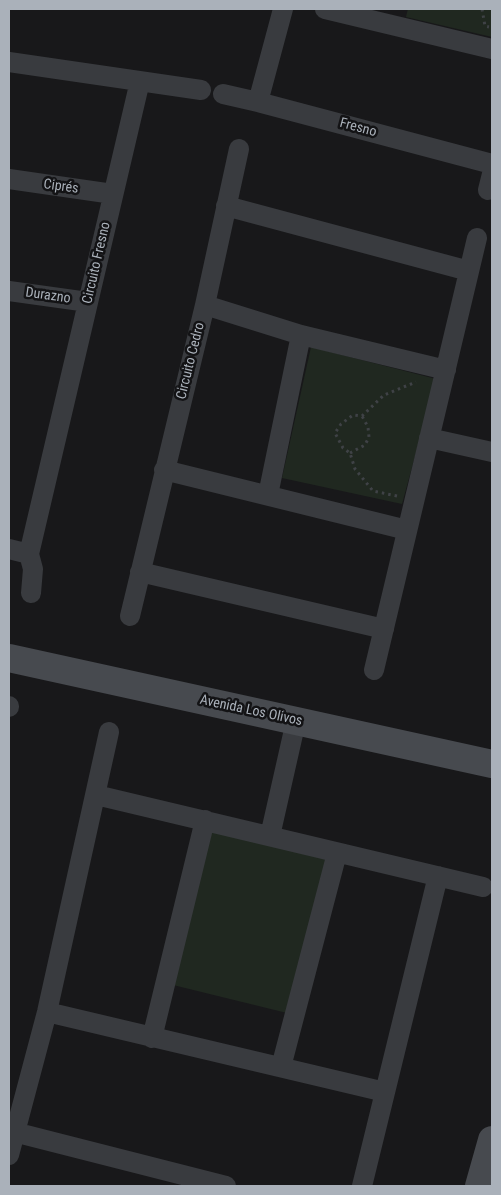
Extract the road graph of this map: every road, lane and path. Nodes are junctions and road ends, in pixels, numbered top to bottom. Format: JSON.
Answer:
{"nodes":[{"id":1,"x":283,"y":9,"type":"edge"},
{"id":2,"x":325,"y":9,"type":"edge"},
{"id":3,"x":482,"y":9,"type":"edge"},
{"id":4,"x":393,"y":17,"type":"edge"},
{"id":5,"x":492,"y":29,"type":"edge"},
{"id":6,"x":492,"y":49,"type":"edge"},
{"id":7,"x":9,"y":62,"type":"edge"},
{"id":8,"x":140,"y":81,"type":"junction"},
{"id":9,"x":201,"y":90,"type":"dead end"},
{"id":10,"x":223,"y":94,"type":"dead end"},
{"id":11,"x":258,"y":102,"type":"junction"},
{"id":12,"x":239,"y":149,"type":"dead end"},
{"id":13,"x":492,"y":164,"type":"edge"},
{"id":14,"x":9,"y":180,"type":"edge"},
{"id":15,"x":113,"y":194,"type":"junction"},
{"id":16,"x":226,"y":206,"type":"junction"},
{"id":17,"x":477,"y":238,"type":"dead end"},
{"id":18,"x":469,"y":271,"type":"junction"},
{"id":19,"x":9,"y":291,"type":"edge"},
{"id":20,"x":88,"y":302,"type":"junction"},
{"id":21,"x":205,"y":305,"type":"junction"},
{"id":22,"x":302,"y":335,"type":"junction"},
{"id":23,"x":446,"y":370,"type":"junction"},
{"id":24,"x":424,"y":384,"type":"dead end"},
{"id":25,"x":362,"y":416,"type":"junction"},
{"id":26,"x":429,"y":438,"type":"junction"},
{"id":27,"x":492,"y":452,"type":"edge"},
{"id":28,"x":350,"y":453,"type":"junction"},
{"id":29,"x":164,"y":470,"type":"junction"},
{"id":30,"x":268,"y":495,"type":"junction"},
{"id":31,"x":403,"y":497,"type":"dead end"},
{"id":32,"x":407,"y":530,"type":"junction"},
{"id":33,"x":9,"y":549,"type":"edge"},
{"id":34,"x":29,"y":554,"type":"junction"},
{"id":35,"x":140,"y":572,"type":"junction"},
{"id":36,"x":31,"y":593,"type":"dead end"},
{"id":37,"x":130,"y":616,"type":"dead end"},
{"id":38,"x":384,"y":629,"type":"junction"},
{"id":39,"x":9,"y":658,"type":"edge"},
{"id":40,"x":374,"y":670,"type":"dead end"},
{"id":41,"x":296,"y":721,"type":"junction"},
{"id":42,"x":109,"y":732,"type":"dead end"},
{"id":43,"x":492,"y":764,"type":"edge"},
{"id":44,"x":96,"y":795,"type":"junction"},
{"id":45,"x":205,"y":820,"type":"junction"},
{"id":46,"x":270,"y":836,"type":"junction"},
{"id":47,"x":337,"y":853,"type":"junction"},
{"id":48,"x":438,"y":876,"type":"junction"},
{"id":49,"x":483,"y":887,"type":"dead end"},
{"id":50,"x":46,"y":1012,"type":"junction"},
{"id":51,"x":152,"y":1038,"type":"junction"},
{"id":52,"x":281,"y":1067,"type":"junction"},
{"id":53,"x":385,"y":1092,"type":"junction"},
{"id":54,"x":14,"y":1132,"type":"junction"},
{"id":55,"x":492,"y":1140,"type":"edge"},
{"id":56,"x":9,"y":1156,"type":"edge"},
{"id":57,"x":226,"y":1186,"type":"edge"},
{"id":58,"x":362,"y":1186,"type":"edge"},
{"id":59,"x":479,"y":1186,"type":"edge"}],
"edges":[{"from":1,"to":11,"type":"street"},
{"from":2,"to":4,"type":"street"},
{"from":3,"to":5,"type":"path"},
{"from":4,"to":6,"type":"street"},
{"from":7,"to":8,"type":"street"},
{"from":8,"to":9,"type":"street"},
{"from":8,"to":15,"type":"street","name":"Circuito Fresno"},
{"from":10,"to":11,"type":"street","name":"Fresno"},
{"from":11,"to":13,"type":"street","name":"Fresno"},
{"from":12,"to":16,"type":"street","name":"Circuito Cedro"},
{"from":14,"to":15,"type":"street","name":"Ciprés"},
{"from":15,"to":20,"type":"street","name":"Circuito Fresno"},
{"from":16,"to":18,"type":"street"},
{"from":16,"to":21,"type":"street","name":"Circuito Cedro"},
{"from":17,"to":18,"type":"street"},
{"from":18,"to":23,"type":"street"},
{"from":19,"to":20,"type":"street","name":"Durazno"},
{"from":20,"to":34,"type":"street","name":"Circuito Fresno"},
{"from":21,"to":22,"type":"street"},
{"from":21,"to":29,"type":"street","name":"Circuito Cedro"},
{"from":22,"to":23,"type":"street"},
{"from":22,"to":30,"type":"street"},
{"from":23,"to":26,"type":"street"},
{"from":24,"to":25,"type":"path"},
{"from":25,"to":28,"type":"path"},
{"from":25,"to":28,"type":"path"},
{"from":26,"to":27,"type":"street"},
{"from":26,"to":32,"type":"street"},
{"from":28,"to":31,"type":"path"},
{"from":29,"to":30,"type":"street"},
{"from":29,"to":35,"type":"street","name":"Circuito Cedro"},
{"from":30,"to":32,"type":"street"},
{"from":32,"to":38,"type":"street"},
{"from":33,"to":34,"type":"street"},
{"from":34,"to":36,"type":"street"},
{"from":35,"to":37,"type":"street","name":"Circuito Cedro"},
{"from":35,"to":38,"type":"street"},
{"from":38,"to":40,"type":"street"},
{"from":39,"to":41,"type":"street","name":"Avenida Los Olivos"},
{"from":41,"to":43,"type":"street","name":"Avenida Los Olivos"},
{"from":41,"to":46,"type":"street"},
{"from":42,"to":44,"type":"street"},
{"from":44,"to":45,"type":"street"},
{"from":44,"to":50,"type":"street"},
{"from":45,"to":46,"type":"street"},
{"from":45,"to":51,"type":"street"},
{"from":46,"to":47,"type":"street"},
{"from":47,"to":48,"type":"street"},
{"from":47,"to":52,"type":"street"},
{"from":48,"to":49,"type":"street"},
{"from":48,"to":53,"type":"street"},
{"from":50,"to":51,"type":"street"},
{"from":50,"to":54,"type":"street"},
{"from":51,"to":52,"type":"street"},
{"from":52,"to":53,"type":"street"},
{"from":53,"to":58,"type":"street"},
{"from":54,"to":56,"type":"street"},
{"from":54,"to":57,"type":"street"},
{"from":55,"to":59,"type":"street"}]}
